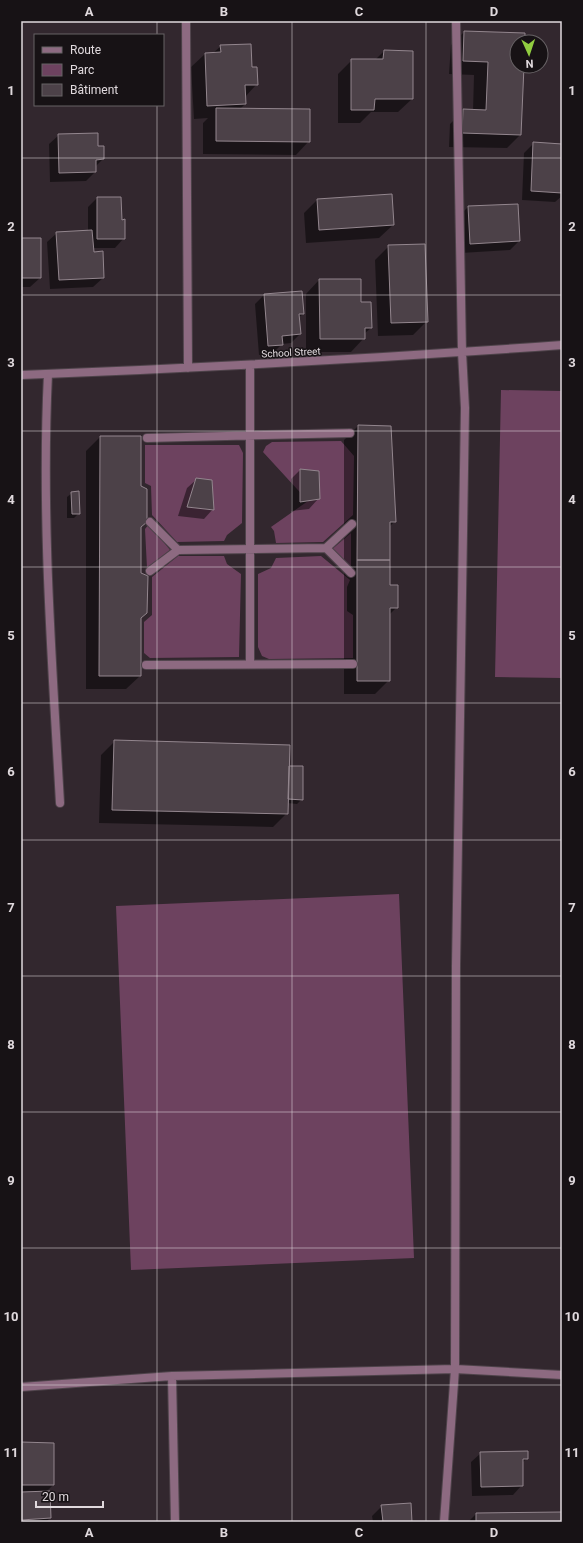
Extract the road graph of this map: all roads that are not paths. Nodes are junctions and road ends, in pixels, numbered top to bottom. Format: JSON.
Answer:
{"nodes":[{"id":1,"x":186,"y":21,"type":"edge"},
{"id":2,"x":456,"y":21,"type":"edge"},
{"id":3,"x":562,"y":345,"type":"edge"},
{"id":4,"x":462,"y":352,"type":"junction"},
{"id":5,"x":250,"y":364,"type":"junction"},
{"id":6,"x":188,"y":368,"type":"junction"},
{"id":7,"x":48,"y":374,"type":"junction"},
{"id":8,"x":21,"y":375,"type":"edge"},
{"id":9,"x":350,"y":433,"type":"dead end"},
{"id":10,"x":250,"y":436,"type":"junction"},
{"id":11,"x":147,"y":438,"type":"dead end"},
{"id":12,"x":150,"y":522,"type":"dead end"},
{"id":13,"x":352,"y":524,"type":"dead end"},
{"id":14,"x":326,"y":548,"type":"junction"},
{"id":15,"x":250,"y":549,"type":"junction"},
{"id":16,"x":178,"y":550,"type":"junction"},
{"id":17,"x":150,"y":571,"type":"dead end"},
{"id":18,"x":351,"y":572,"type":"dead end"},
{"id":19,"x":250,"y":664,"type":"junction"},
{"id":20,"x":353,"y":664,"type":"dead end"},
{"id":21,"x":146,"y":665,"type":"dead end"},
{"id":22,"x":60,"y":803,"type":"dead end"},
{"id":23,"x":455,"y":1369,"type":"junction"},
{"id":24,"x":562,"y":1375,"type":"edge"},
{"id":25,"x":172,"y":1376,"type":"junction"},
{"id":26,"x":21,"y":1387,"type":"edge"},
{"id":27,"x":175,"y":1522,"type":"edge"},
{"id":28,"x":444,"y":1522,"type":"edge"}],
"edges":[{"from":1,"to":6,"type":"street"},
{"from":2,"to":4,"type":"street"},
{"from":3,"to":4,"type":"street","name":"School Street"},
{"from":4,"to":5,"type":"street","name":"School Street"},
{"from":4,"to":23,"type":"street"},
{"from":5,"to":6,"type":"street","name":"School Street"},
{"from":5,"to":10,"type":"street"},
{"from":6,"to":7,"type":"street","name":"School Street"},
{"from":7,"to":8,"type":"street","name":"School Street"},
{"from":7,"to":22,"type":"street"},
{"from":9,"to":10,"type":"street"},
{"from":10,"to":11,"type":"street"},
{"from":10,"to":15,"type":"street"},
{"from":12,"to":16,"type":"street"},
{"from":13,"to":14,"type":"street"},
{"from":14,"to":15,"type":"street"},
{"from":14,"to":18,"type":"street"},
{"from":15,"to":16,"type":"street"},
{"from":15,"to":19,"type":"street"},
{"from":16,"to":17,"type":"street"},
{"from":19,"to":20,"type":"street"},
{"from":19,"to":21,"type":"street"},
{"from":23,"to":24,"type":"street"},
{"from":23,"to":25,"type":"street"},
{"from":23,"to":28,"type":"street"},
{"from":25,"to":26,"type":"street"},
{"from":25,"to":27,"type":"street"}]}
